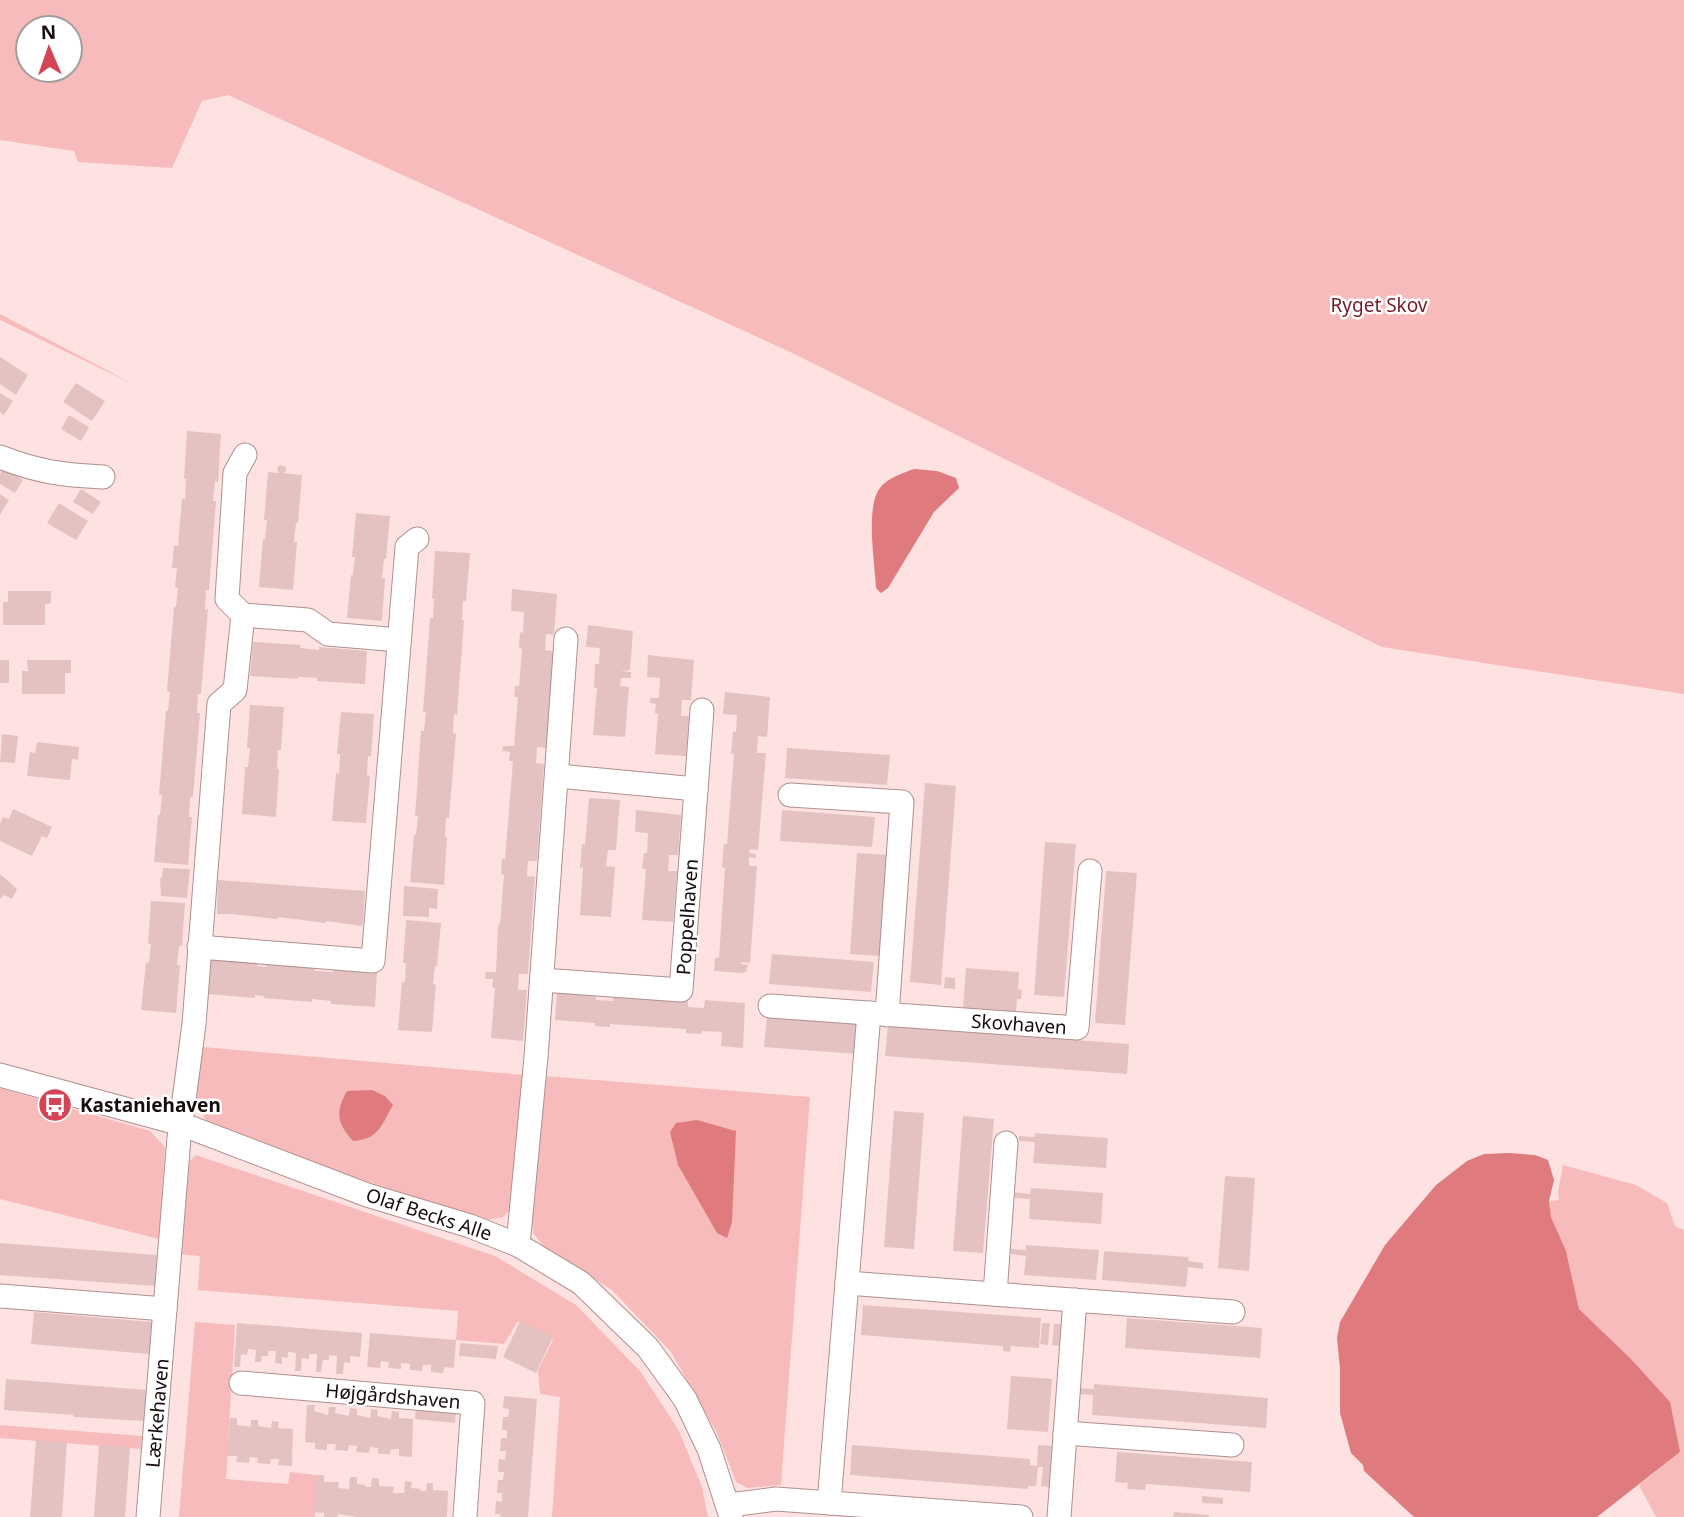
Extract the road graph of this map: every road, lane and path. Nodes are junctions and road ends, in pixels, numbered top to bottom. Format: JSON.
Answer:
{"nodes":[{"id":1,"x":245,"y":455,"type":"dead end"},
{"id":2,"x":0,"y":457,"type":"edge"},
{"id":3,"x":103,"y":477,"type":"dead end"},
{"id":4,"x":417,"y":539,"type":"dead end"},
{"id":5,"x":243,"y":615,"type":"junction"},
{"id":6,"x":566,"y":639,"type":"dead end"},
{"id":7,"x":398,"y":640,"type":"junction"},
{"id":8,"x":702,"y":710,"type":"dead end"},
{"id":9,"x":558,"y":776,"type":"junction"},
{"id":10,"x":696,"y":789,"type":"junction"},
{"id":11,"x":790,"y":795,"type":"dead end"},
{"id":12,"x":1090,"y":871,"type":"dead end"},
{"id":13,"x":200,"y":947,"type":"junction"},
{"id":14,"x":542,"y":980,"type":"junction"},
{"id":15,"x":770,"y":1006,"type":"dead end"},
{"id":16,"x":878,"y":1014,"type":"junction"},
{"id":17,"x":0,"y":1075,"type":"edge"},
{"id":18,"x":181,"y":1124,"type":"junction"},
{"id":19,"x":1006,"y":1143,"type":"dead end"},
{"id":20,"x":518,"y":1245,"type":"junction"},
{"id":21,"x":847,"y":1283,"type":"junction"},
{"id":22,"x":995,"y":1294,"type":"junction"},
{"id":23,"x":0,"y":1296,"type":"edge"},
{"id":24,"x":1076,"y":1300,"type":"junction"},
{"id":25,"x":165,"y":1309,"type":"junction"},
{"id":26,"x":1233,"y":1312,"type":"dead end"},
{"id":27,"x":241,"y":1383,"type":"dead end"},
{"id":28,"x":1065,"y":1433,"type":"junction"},
{"id":29,"x":1231,"y":1445,"type":"dead end"},
{"id":30,"x":829,"y":1503,"type":"junction"},
{"id":31,"x":730,"y":1511,"type":"edge"},
{"id":32,"x":906,"y":1513,"type":"edge"},
{"id":33,"x":148,"y":1517,"type":"edge"},
{"id":34,"x":465,"y":1517,"type":"edge"},
{"id":35,"x":1021,"y":1517,"type":"edge"},
{"id":36,"x":1059,"y":1517,"type":"edge"}],
"edges":[{"from":1,"to":5,"type":"street"},
{"from":2,"to":3,"type":"street"},
{"from":4,"to":7,"type":"street"},
{"from":5,"to":7,"type":"street"},
{"from":5,"to":13,"type":"street"},
{"from":6,"to":9,"type":"street"},
{"from":7,"to":13,"type":"street"},
{"from":8,"to":10,"type":"street","name":"Poppelhaven"},
{"from":9,"to":10,"type":"street"},
{"from":9,"to":14,"type":"street"},
{"from":10,"to":14,"type":"street","name":"Poppelhaven"},
{"from":11,"to":16,"type":"street"},
{"from":12,"to":16,"type":"street","name":"Skovhaven"},
{"from":13,"to":18,"type":"street"},
{"from":14,"to":20,"type":"street"},
{"from":15,"to":16,"type":"street","name":"Skovhaven"},
{"from":16,"to":21,"type":"street"},
{"from":17,"to":18,"type":"street","name":"Olaf Becks Alle"},
{"from":18,"to":20,"type":"street","name":"Olaf Becks Alle"},
{"from":18,"to":25,"type":"street","name":"Lærkehaven"},
{"from":19,"to":22,"type":"street"},
{"from":20,"to":31,"type":"street","name":"Olaf Becks Alle"},
{"from":21,"to":22,"type":"street"},
{"from":21,"to":30,"type":"street"},
{"from":22,"to":24,"type":"street"},
{"from":23,"to":25,"type":"street"},
{"from":24,"to":26,"type":"street"},
{"from":24,"to":28,"type":"street"},
{"from":25,"to":33,"type":"street","name":"Lærkehaven"},
{"from":27,"to":34,"type":"street","name":"Højgårdshaven"},
{"from":28,"to":29,"type":"street"},
{"from":28,"to":36,"type":"street"},
{"from":30,"to":31,"type":"street"},
{"from":30,"to":32,"type":"street"},
{"from":32,"to":35,"type":"street"}]}
